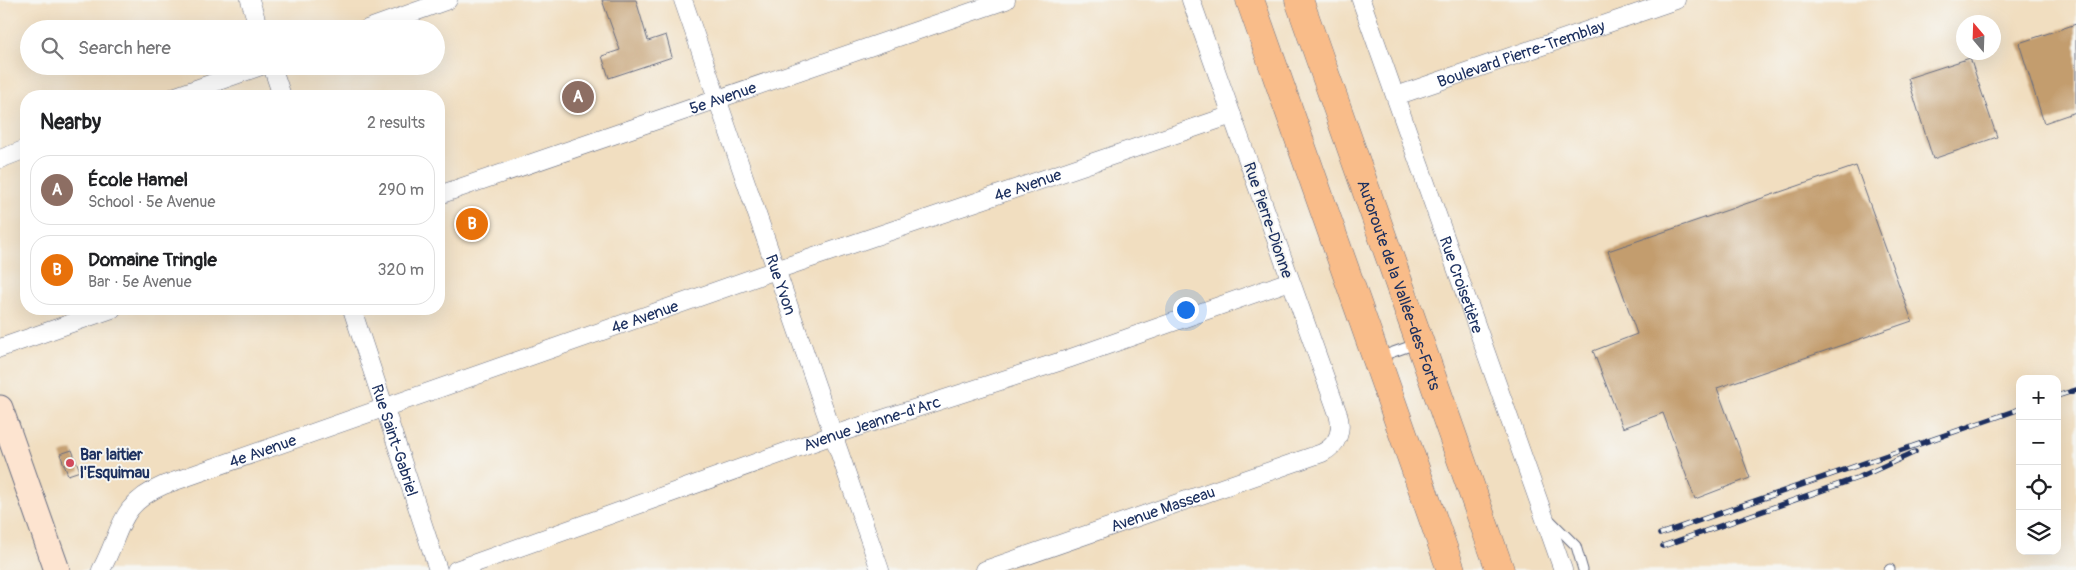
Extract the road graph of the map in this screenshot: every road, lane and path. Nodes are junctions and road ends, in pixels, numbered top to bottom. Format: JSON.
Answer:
{"nodes":[{"id":1,"x":250,"y":0,"type":"edge"},
{"id":2,"x":448,"y":0,"type":"edge"},
{"id":3,"x":683,"y":0,"type":"edge"},
{"id":4,"x":1006,"y":0,"type":"edge"},
{"id":5,"x":1191,"y":0,"type":"edge"},
{"id":6,"x":1250,"y":0,"type":"edge"},
{"id":7,"x":1299,"y":0,"type":"edge"},
{"id":8,"x":1361,"y":0,"type":"edge"},
{"id":9,"x":1676,"y":0,"type":"edge"},
{"id":10,"x":257,"y":20,"type":"edge"},
{"id":11,"x":392,"y":20,"type":"edge"},
{"id":12,"x":236,"y":75,"type":"edge"},
{"id":13,"x":275,"y":75,"type":"edge"},
{"id":14,"x":193,"y":90,"type":"edge"},
{"id":15,"x":280,"y":90,"type":"edge"},
{"id":16,"x":1396,"y":96,"type":"junction"},
{"id":17,"x":717,"y":98,"type":"junction"},
{"id":18,"x":1232,"y":115,"type":"junction"},
{"id":19,"x":20,"y":151,"type":"edge"},
{"id":20,"x":0,"y":159,"type":"edge"},
{"id":21,"x":445,"y":193,"type":"edge"},
{"id":22,"x":776,"y":270,"type":"junction"},
{"id":23,"x":1290,"y":281,"type":"junction"},
{"id":24,"x":95,"y":315,"type":"edge"},
{"id":25,"x":354,"y":315,"type":"edge"},
{"id":26,"x":1420,"y":343,"type":"junction"},
{"id":27,"x":0,"y":348,"type":"edge"},
{"id":28,"x":1377,"y":358,"type":"junction"},
{"id":29,"x":384,"y":406,"type":"junction"},
{"id":30,"x":0,"y":408,"type":"edge"},
{"id":31,"x":834,"y":435,"type":"junction"},
{"id":32,"x":1336,"y":441,"type":"joint"},
{"id":33,"x":1542,"y":512,"type":"junction"},
{"id":34,"x":57,"y":570,"type":"edge"},
{"id":35,"x":101,"y":570,"type":"edge"},
{"id":36,"x":438,"y":570,"type":"edge"},
{"id":37,"x":456,"y":570,"type":"edge"},
{"id":38,"x":880,"y":570,"type":"edge"},
{"id":39,"x":985,"y":570,"type":"edge"},
{"id":40,"x":1451,"y":570,"type":"edge"},
{"id":41,"x":1500,"y":570,"type":"edge"},
{"id":42,"x":1563,"y":570,"type":"edge"},
{"id":43,"x":1584,"y":570,"type":"edge"}],
"edges":[{"from":1,"to":10,"type":"street"},
{"from":2,"to":11,"type":"street"},
{"from":3,"to":17,"type":"street","name":"Rue Yvon"},
{"from":4,"to":17,"type":"street","name":"5e Avenue"},
{"from":5,"to":18,"type":"street","name":"Rue Pierre-Dionne"},
{"from":6,"to":28,"type":"highway"},
{"from":7,"to":26,"type":"highway","name":"Autoroute de la Vallée-des-Forts"},
{"from":8,"to":16,"type":"street","name":"Rue Croisetière"},
{"from":9,"to":16,"type":"street","name":"Boulevard Pierre-Tremblay"},
{"from":12,"to":14,"type":"street"},
{"from":13,"to":15,"type":"street"},
{"from":16,"to":33,"type":"street","name":"Rue Croisetière"},
{"from":17,"to":21,"type":"street","name":"5e Avenue"},
{"from":17,"to":22,"type":"street","name":"Rue Yvon"},
{"from":18,"to":22,"type":"street","name":"4e Avenue"},
{"from":18,"to":23,"type":"street","name":"Rue Pierre-Dionne"},
{"from":19,"to":20,"type":"street"},
{"from":22,"to":29,"type":"street","name":"4e Avenue"},
{"from":22,"to":31,"type":"street","name":"Rue Yvon"},
{"from":23,"to":31,"type":"street","name":"Avenue Jeanne-d'Arc"},
{"from":23,"to":32,"type":"street","name":"Rue Pierre-Dionne"},
{"from":24,"to":27,"type":"street"},
{"from":25,"to":29,"type":"street","name":"Rue Saint-Gabriel"},
{"from":26,"to":28,"type":"lane"},
{"from":26,"to":41,"type":"highway","name":"Autoroute de la Vallée-des-Forts"},
{"from":28,"to":40,"type":"highway"},
{"from":29,"to":35,"type":"street","name":"4e Avenue"},
{"from":29,"to":36,"type":"street","name":"Rue Saint-Gabriel"},
{"from":30,"to":34,"type":"street"},
{"from":31,"to":37,"type":"street","name":"Avenue Jeanne-d'Arc"},
{"from":31,"to":38,"type":"street","name":"Rue Yvon"},
{"from":32,"to":39,"type":"street","name":"Avenue Masseau"},
{"from":33,"to":42,"type":"street","name":"Rue Croisetière"},
{"from":33,"to":43,"type":"lane"}]}
